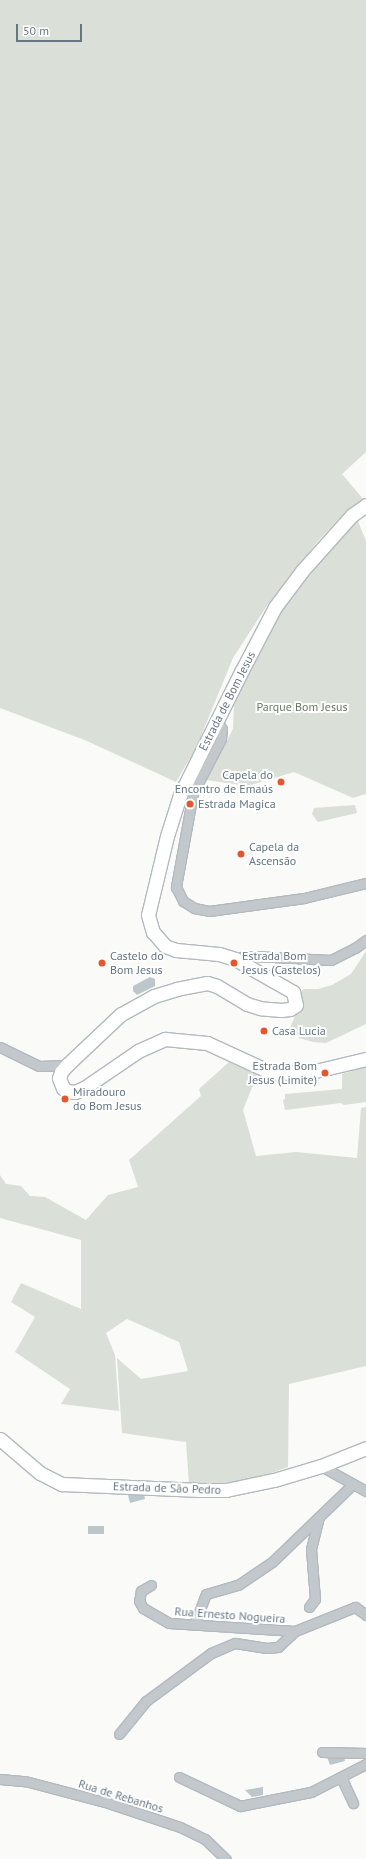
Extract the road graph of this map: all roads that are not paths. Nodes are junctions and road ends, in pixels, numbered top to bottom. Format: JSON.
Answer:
{"nodes":[{"id":1,"x":366,"y":505,"type":"edge"},
{"id":2,"x":217,"y":722,"type":"junction"},
{"id":3,"x":366,"y":883,"type":"edge"},
{"id":4,"x":366,"y":940,"type":"edge"},
{"id":5,"x":235,"y":959,"type":"junction"},
{"id":6,"x":0,"y":1047,"type":"edge"},
{"id":7,"x":366,"y":1059,"type":"edge"},
{"id":8,"x":68,"y":1065,"type":"junction"},
{"id":9,"x":0,"y":1439,"type":"edge"},
{"id":10,"x":366,"y":1448,"type":"edge"},
{"id":11,"x":320,"y":1466,"type":"junction"},
{"id":12,"x":353,"y":1484,"type":"junction"},
{"id":13,"x":366,"y":1491,"type":"edge"},
{"id":14,"x":319,"y":1516,"type":"junction"},
{"id":15,"x":151,"y":1585,"type":"dead end"},
{"id":16,"x":309,"y":1607,"type":"dead end"},
{"id":17,"x":366,"y":1615,"type":"edge"},
{"id":18,"x":194,"y":1625,"type":"junction"},
{"id":19,"x":295,"y":1631,"type":"junction"},
{"id":20,"x":119,"y":1734,"type":"dead end"},
{"id":21,"x":322,"y":1752,"type":"dead end"},
{"id":22,"x":366,"y":1753,"type":"edge"},
{"id":23,"x":366,"y":1764,"type":"edge"},
{"id":24,"x":179,"y":1777,"type":"dead end"},
{"id":25,"x":341,"y":1777,"type":"junction"},
{"id":26,"x":0,"y":1779,"type":"edge"},
{"id":27,"x":353,"y":1803,"type":"dead end"},
{"id":28,"x":226,"y":1859,"type":"edge"}],
"edges":[{"from":1,"to":2,"type":"main road","name":"Estrada de Bom Jesus"},
{"from":2,"to":3,"type":"street"},
{"from":2,"to":5,"type":"main road","name":"Estrada de Bom Jesus"},
{"from":4,"to":5,"type":"street"},
{"from":5,"to":8,"type":"main road","name":"Estrada de Bom Jesus"},
{"from":6,"to":8,"type":"street"},
{"from":7,"to":8,"type":"main road","name":"Estrada de Bom Jesus"},
{"from":9,"to":11,"type":"main road","name":"Estrada de São Pedro"},
{"from":10,"to":11,"type":"main road","name":"Estrada de São Pedro"},
{"from":11,"to":12,"type":"street"},
{"from":12,"to":13,"type":"street"},
{"from":12,"to":14,"type":"street"},
{"from":14,"to":16,"type":"street"},
{"from":14,"to":18,"type":"street"},
{"from":15,"to":18,"type":"street","name":"Rua Ernesto Nogueira"},
{"from":17,"to":19,"type":"street","name":"Rua Ernesto Nogueira"},
{"from":18,"to":19,"type":"street","name":"Rua Ernesto Nogueira"},
{"from":19,"to":20,"type":"street"},
{"from":21,"to":22,"type":"street"},
{"from":23,"to":25,"type":"street"},
{"from":24,"to":25,"type":"street"},
{"from":25,"to":27,"type":"street"},
{"from":26,"to":28,"type":"street","name":"Rua de Rebanhos"}]}
